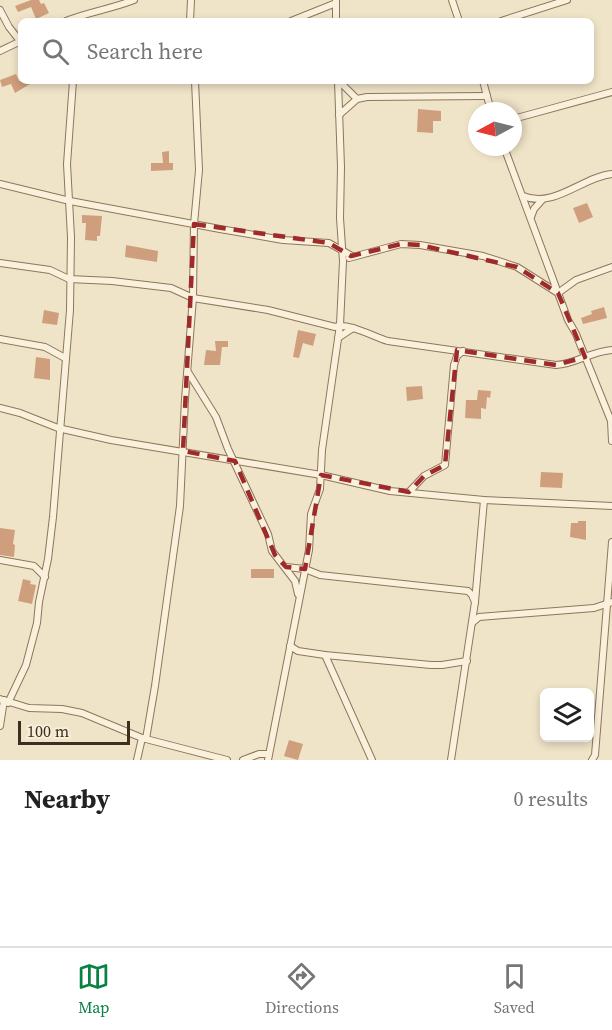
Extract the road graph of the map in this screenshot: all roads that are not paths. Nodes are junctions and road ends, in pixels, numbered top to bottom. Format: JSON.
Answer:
{"nodes":[{"id":1,"x":134,"y":0,"type":"edge"},
{"id":2,"x":191,"y":0,"type":"edge"},
{"id":3,"x":452,"y":0,"type":"edge"},
{"id":4,"x":567,"y":0,"type":"edge"},
{"id":5,"x":336,"y":1,"type":"edge"},
{"id":6,"x":0,"y":10,"type":"edge"},
{"id":7,"x":81,"y":18,"type":"edge"},
{"id":8,"x":190,"y":18,"type":"edge"},
{"id":9,"x":298,"y":18,"type":"edge"},
{"id":10,"x":336,"y":18,"type":"edge"},
{"id":11,"x":458,"y":18,"type":"edge"},
{"id":12,"x":510,"y":18,"type":"edge"},
{"id":13,"x":18,"y":38,"type":"edge"},
{"id":14,"x":18,"y":42,"type":"edge"},
{"id":15,"x":0,"y":51,"type":"edge"},
{"id":16,"x":73,"y":84,"type":"edge"},
{"id":17,"x":195,"y":84,"type":"edge"},
{"id":18,"x":338,"y":84,"type":"edge"},
{"id":19,"x":341,"y":84,"type":"edge"},
{"id":20,"x":484,"y":84,"type":"edge"},
{"id":21,"x":612,"y":92,"type":"edge"},
{"id":22,"x":487,"y":96,"type":"junction"},
{"id":23,"x":357,"y":99,"type":"junction"},
{"id":24,"x":489,"y":102,"type":"edge"},
{"id":25,"x":339,"y":115,"type":"junction"},
{"id":26,"x":522,"y":117,"type":"edge"},
{"id":27,"x":507,"y":156,"type":"edge"},
{"id":28,"x":612,"y":174,"type":"edge"},
{"id":29,"x":0,"y":184,"type":"edge"},
{"id":30,"x":523,"y":196,"type":"junction"},
{"id":31,"x":543,"y":200,"type":"junction"},
{"id":32,"x":70,"y":201,"type":"junction"},
{"id":33,"x":531,"y":217,"type":"junction"},
{"id":34,"x":194,"y":224,"type":"junction"},
{"id":35,"x":341,"y":238,"type":"junction"},
{"id":36,"x":329,"y":243,"type":"junction"},
{"id":37,"x":342,"y":251,"type":"junction"},
{"id":38,"x":352,"y":256,"type":"junction"},
{"id":39,"x":343,"y":261,"type":"junction"},
{"id":40,"x":0,"y":262,"type":"edge"},
{"id":41,"x":612,"y":267,"type":"edge"},
{"id":42,"x":69,"y":279,"type":"junction"},
{"id":43,"x":558,"y":293,"type":"junction"},
{"id":44,"x":193,"y":298,"type":"junction"},
{"id":45,"x":340,"y":325,"type":"junction"},
{"id":46,"x":353,"y":328,"type":"junction"},
{"id":47,"x":338,"y":338,"type":"junction"},
{"id":48,"x":0,"y":339,"type":"edge"},
{"id":49,"x":612,"y":350,"type":"edge"},
{"id":50,"x":463,"y":351,"type":"junction"},
{"id":51,"x":585,"y":357,"type":"junction"},
{"id":52,"x":65,"y":358,"type":"junction"},
{"id":53,"x":187,"y":372,"type":"junction"},
{"id":54,"x":0,"y":408,"type":"edge"},
{"id":55,"x":611,"y":421,"type":"edge"},
{"id":56,"x":58,"y":428,"type":"junction"},
{"id":57,"x":612,"y":441,"type":"edge"},
{"id":58,"x":183,"y":451,"type":"junction"},
{"id":59,"x":235,"y":461,"type":"junction"},
{"id":60,"x":321,"y":475,"type":"junction"},
{"id":61,"x":409,"y":492,"type":"junction"},
{"id":62,"x":484,"y":500,"type":"junction"},
{"id":63,"x":612,"y":506,"type":"edge"},
{"id":64,"x":612,"y":542,"type":"edge"},
{"id":65,"x":48,"y":559,"type":"junction"},
{"id":66,"x":0,"y":560,"type":"edge"},
{"id":67,"x":34,"y":566,"type":"junction"},
{"id":68,"x":285,"y":567,"type":"junction"},
{"id":69,"x":305,"y":569,"type":"junction"},
{"id":70,"x":45,"y":577,"type":"junction"},
{"id":71,"x":610,"y":594,"type":"edge"},
{"id":72,"x":299,"y":597,"type":"junction"},
{"id":73,"x":475,"y":602,"type":"junction"},
{"id":74,"x":609,"y":603,"type":"edge"},
{"id":75,"x":476,"y":615,"type":"junction"},
{"id":76,"x":290,"y":646,"type":"junction"},
{"id":77,"x":298,"y":651,"type":"junction"},
{"id":78,"x":325,"y":655,"type":"junction"},
{"id":79,"x":287,"y":658,"type":"junction"},
{"id":80,"x":467,"y":661,"type":"junction"},
{"id":81,"x":4,"y":700,"type":"edge"},
{"id":82,"x":0,"y":726,"type":"edge"},
{"id":83,"x":144,"y":739,"type":"junction"},
{"id":84,"x":268,"y":757,"type":"edge"},
{"id":85,"x":595,"y":758,"type":"edge"},
{"id":86,"x":137,"y":760,"type":"edge"},
{"id":87,"x":227,"y":760,"type":"edge"},
{"id":88,"x":243,"y":760,"type":"edge"},
{"id":89,"x":372,"y":760,"type":"edge"},
{"id":90,"x":451,"y":760,"type":"edge"}],
"edges":[{"from":1,"to":7,"type":"street"},
{"from":2,"to":8,"type":"street"},
{"from":3,"to":11,"type":"street"},
{"from":4,"to":12,"type":"street"},
{"from":5,"to":9,"type":"street"},
{"from":5,"to":10,"type":"street"},
{"from":6,"to":13,"type":"street"},
{"from":14,"to":15,"type":"street"},
{"from":16,"to":32,"type":"street"},
{"from":17,"to":34,"type":"street"},
{"from":18,"to":25,"type":"street"},
{"from":19,"to":23,"type":"street"},
{"from":20,"to":22,"type":"street"},
{"from":21,"to":26,"type":"street"},
{"from":22,"to":23,"type":"street"},
{"from":22,"to":24,"type":"street"},
{"from":23,"to":25,"type":"street"},
{"from":25,"to":35,"type":"street"},
{"from":27,"to":30,"type":"street"},
{"from":28,"to":31,"type":"street"},
{"from":29,"to":32,"type":"street"},
{"from":30,"to":31,"type":"street"},
{"from":30,"to":33,"type":"street"},
{"from":31,"to":33,"type":"street"},
{"from":32,"to":34,"type":"street"},
{"from":32,"to":42,"type":"street"},
{"from":33,"to":43,"type":"street"},
{"from":34,"to":36,"type":"street"},
{"from":34,"to":44,"type":"street"},
{"from":35,"to":36,"type":"street"},
{"from":35,"to":37,"type":"street"},
{"from":36,"to":37,"type":"street"},
{"from":37,"to":38,"type":"street"},
{"from":37,"to":39,"type":"street"},
{"from":38,"to":39,"type":"street"},
{"from":38,"to":43,"type":"street"},
{"from":39,"to":45,"type":"street"},
{"from":40,"to":42,"type":"street"},
{"from":41,"to":43,"type":"street"},
{"from":42,"to":44,"type":"street"},
{"from":42,"to":52,"type":"street"},
{"from":43,"to":51,"type":"street"},
{"from":44,"to":45,"type":"street"},
{"from":44,"to":53,"type":"street"},
{"from":45,"to":46,"type":"street"},
{"from":45,"to":47,"type":"street"},
{"from":46,"to":47,"type":"street"},
{"from":46,"to":50,"type":"street"},
{"from":47,"to":60,"type":"street"},
{"from":48,"to":52,"type":"street"},
{"from":49,"to":51,"type":"street"},
{"from":50,"to":51,"type":"street"},
{"from":50,"to":61,"type":"street"},
{"from":51,"to":55,"type":"street"},
{"from":52,"to":56,"type":"street"},
{"from":53,"to":58,"type":"street"},
{"from":53,"to":59,"type":"street"},
{"from":54,"to":56,"type":"street"},
{"from":55,"to":57,"type":"street"},
{"from":56,"to":58,"type":"street"},
{"from":56,"to":65,"type":"street"},
{"from":58,"to":59,"type":"street"},
{"from":58,"to":83,"type":"street"},
{"from":59,"to":60,"type":"street"},
{"from":59,"to":68,"type":"street"},
{"from":60,"to":61,"type":"street"},
{"from":60,"to":69,"type":"street"},
{"from":61,"to":62,"type":"street"},
{"from":62,"to":63,"type":"street"},
{"from":62,"to":73,"type":"street"},
{"from":64,"to":71,"type":"street"},
{"from":65,"to":67,"type":"street"},
{"from":65,"to":70,"type":"street"},
{"from":66,"to":67,"type":"street"},
{"from":67,"to":70,"type":"street"},
{"from":68,"to":69,"type":"street"},
{"from":68,"to":72,"type":"street"},
{"from":69,"to":72,"type":"street"},
{"from":69,"to":73,"type":"street"},
{"from":70,"to":81,"type":"street"},
{"from":71,"to":74,"type":"street"},
{"from":72,"to":76,"type":"street"},
{"from":73,"to":75,"type":"street"},
{"from":74,"to":75,"type":"street"},
{"from":74,"to":85,"type":"street"},
{"from":75,"to":80,"type":"street"},
{"from":76,"to":77,"type":"street"},
{"from":76,"to":79,"type":"street"},
{"from":77,"to":78,"type":"street"},
{"from":77,"to":79,"type":"street"},
{"from":78,"to":80,"type":"street"},
{"from":78,"to":89,"type":"street"},
{"from":79,"to":84,"type":"street"},
{"from":80,"to":90,"type":"street"},
{"from":81,"to":82,"type":"street"},
{"from":81,"to":83,"type":"street"},
{"from":83,"to":86,"type":"street"},
{"from":83,"to":87,"type":"street"},
{"from":84,"to":88,"type":"street"}]}
